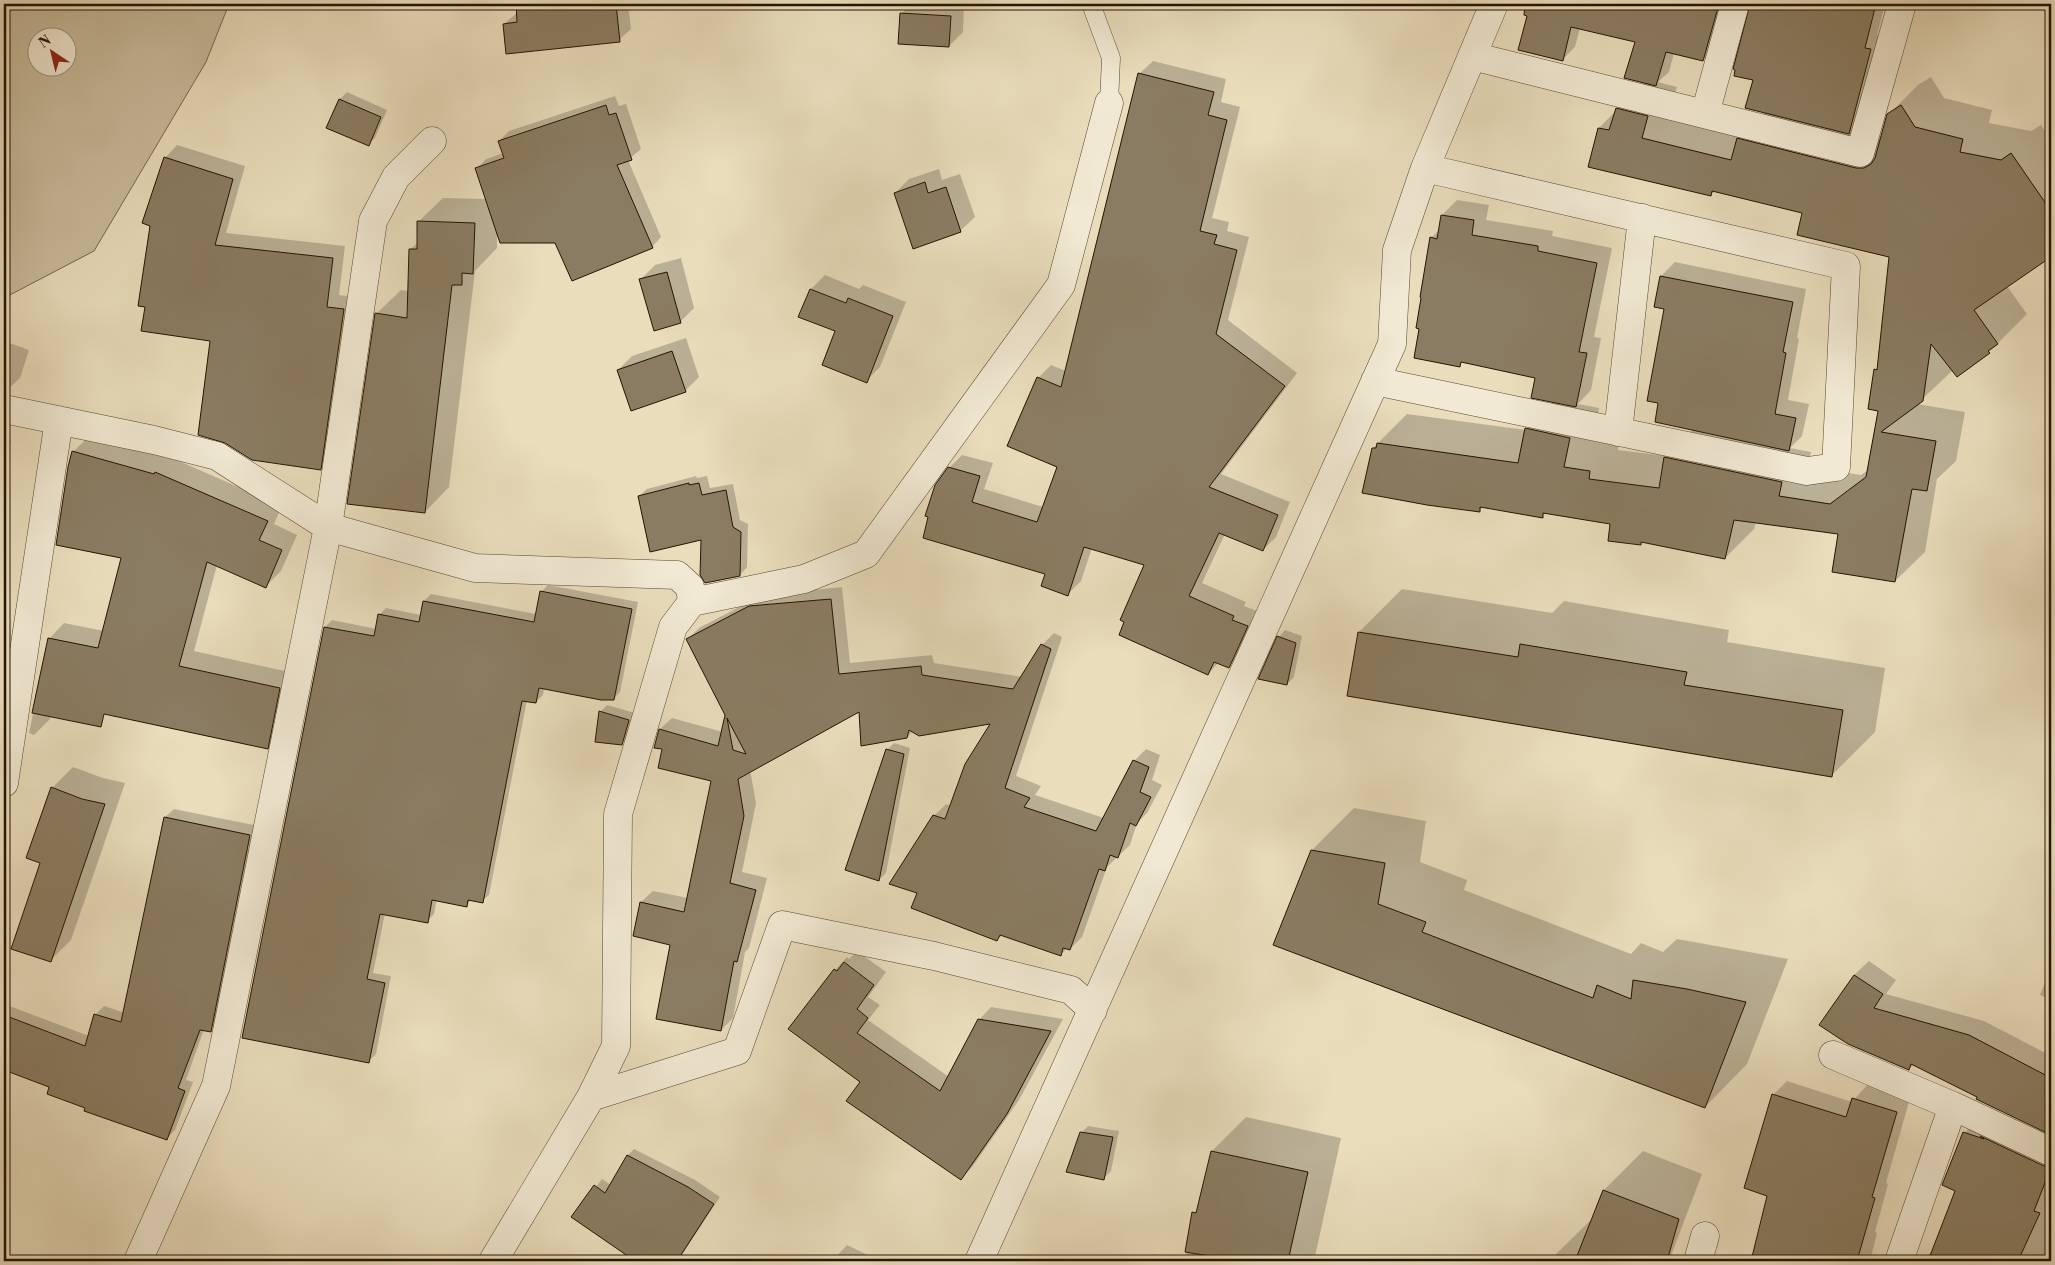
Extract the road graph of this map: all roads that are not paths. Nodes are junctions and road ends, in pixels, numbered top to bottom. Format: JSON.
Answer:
{"nodes":[{"id":1,"x":1091,"y":4,"type":"edge"},
{"id":2,"x":1494,"y":4,"type":"edge"},
{"id":3,"x":1735,"y":4,"type":"edge"},
{"id":4,"x":1902,"y":4,"type":"edge"},
{"id":5,"x":1472,"y":56,"type":"junction"},
{"id":6,"x":1109,"y":102,"type":"joint"},
{"id":7,"x":1705,"y":114,"type":"junction"},
{"id":8,"x":432,"y":141,"type":"dead end"},
{"id":9,"x":1425,"y":168,"type":"junction"},
{"id":10,"x":1642,"y":218,"type":"junction"},
{"id":11,"x":1375,"y":381,"type":"junction"},
{"id":12,"x":4,"y":409,"type":"edge"},
{"id":13,"x":60,"y":420,"type":"junction"},
{"id":14,"x":1618,"y":432,"type":"junction"},
{"id":15,"x":328,"y":527,"type":"junction"},
{"id":16,"x":692,"y":602,"type":"junction"},
{"id":17,"x":4,"y":784,"type":"edge"},
{"id":18,"x":1093,"y":1010,"type":"junction"},
{"id":19,"x":1832,"y":1056,"type":"dead end"},
{"id":20,"x":591,"y":1097,"type":"junction"},
{"id":21,"x":1953,"y":1106,"type":"junction"},
{"id":22,"x":2051,"y":1152,"type":"edge"},
{"id":23,"x":138,"y":1261,"type":"edge"},
{"id":24,"x":493,"y":1261,"type":"edge"},
{"id":25,"x":979,"y":1261,"type":"edge"},
{"id":26,"x":1898,"y":1261,"type":"edge"}],
"edges":[{"from":1,"to":6,"type":"lane"},
{"from":2,"to":5,"type":"street"},
{"from":3,"to":7,"type":"street"},
{"from":4,"to":7,"type":"street"},
{"from":5,"to":7,"type":"street"},
{"from":5,"to":9,"type":"street"},
{"from":6,"to":16,"type":"street"},
{"from":8,"to":15,"type":"street"},
{"from":9,"to":10,"type":"street"},
{"from":9,"to":11,"type":"street"},
{"from":10,"to":14,"type":"street"},
{"from":10,"to":14,"type":"street"},
{"from":11,"to":14,"type":"street"},
{"from":11,"to":18,"type":"street"},
{"from":12,"to":13,"type":"street"},
{"from":13,"to":15,"type":"street"},
{"from":13,"to":17,"type":"street"},
{"from":15,"to":16,"type":"street"},
{"from":15,"to":23,"type":"street"},
{"from":16,"to":20,"type":"street"},
{"from":18,"to":20,"type":"street"},
{"from":18,"to":25,"type":"street"},
{"from":19,"to":21,"type":"street"},
{"from":20,"to":24,"type":"street"},
{"from":21,"to":22,"type":"street"},
{"from":21,"to":26,"type":"street"}]}
